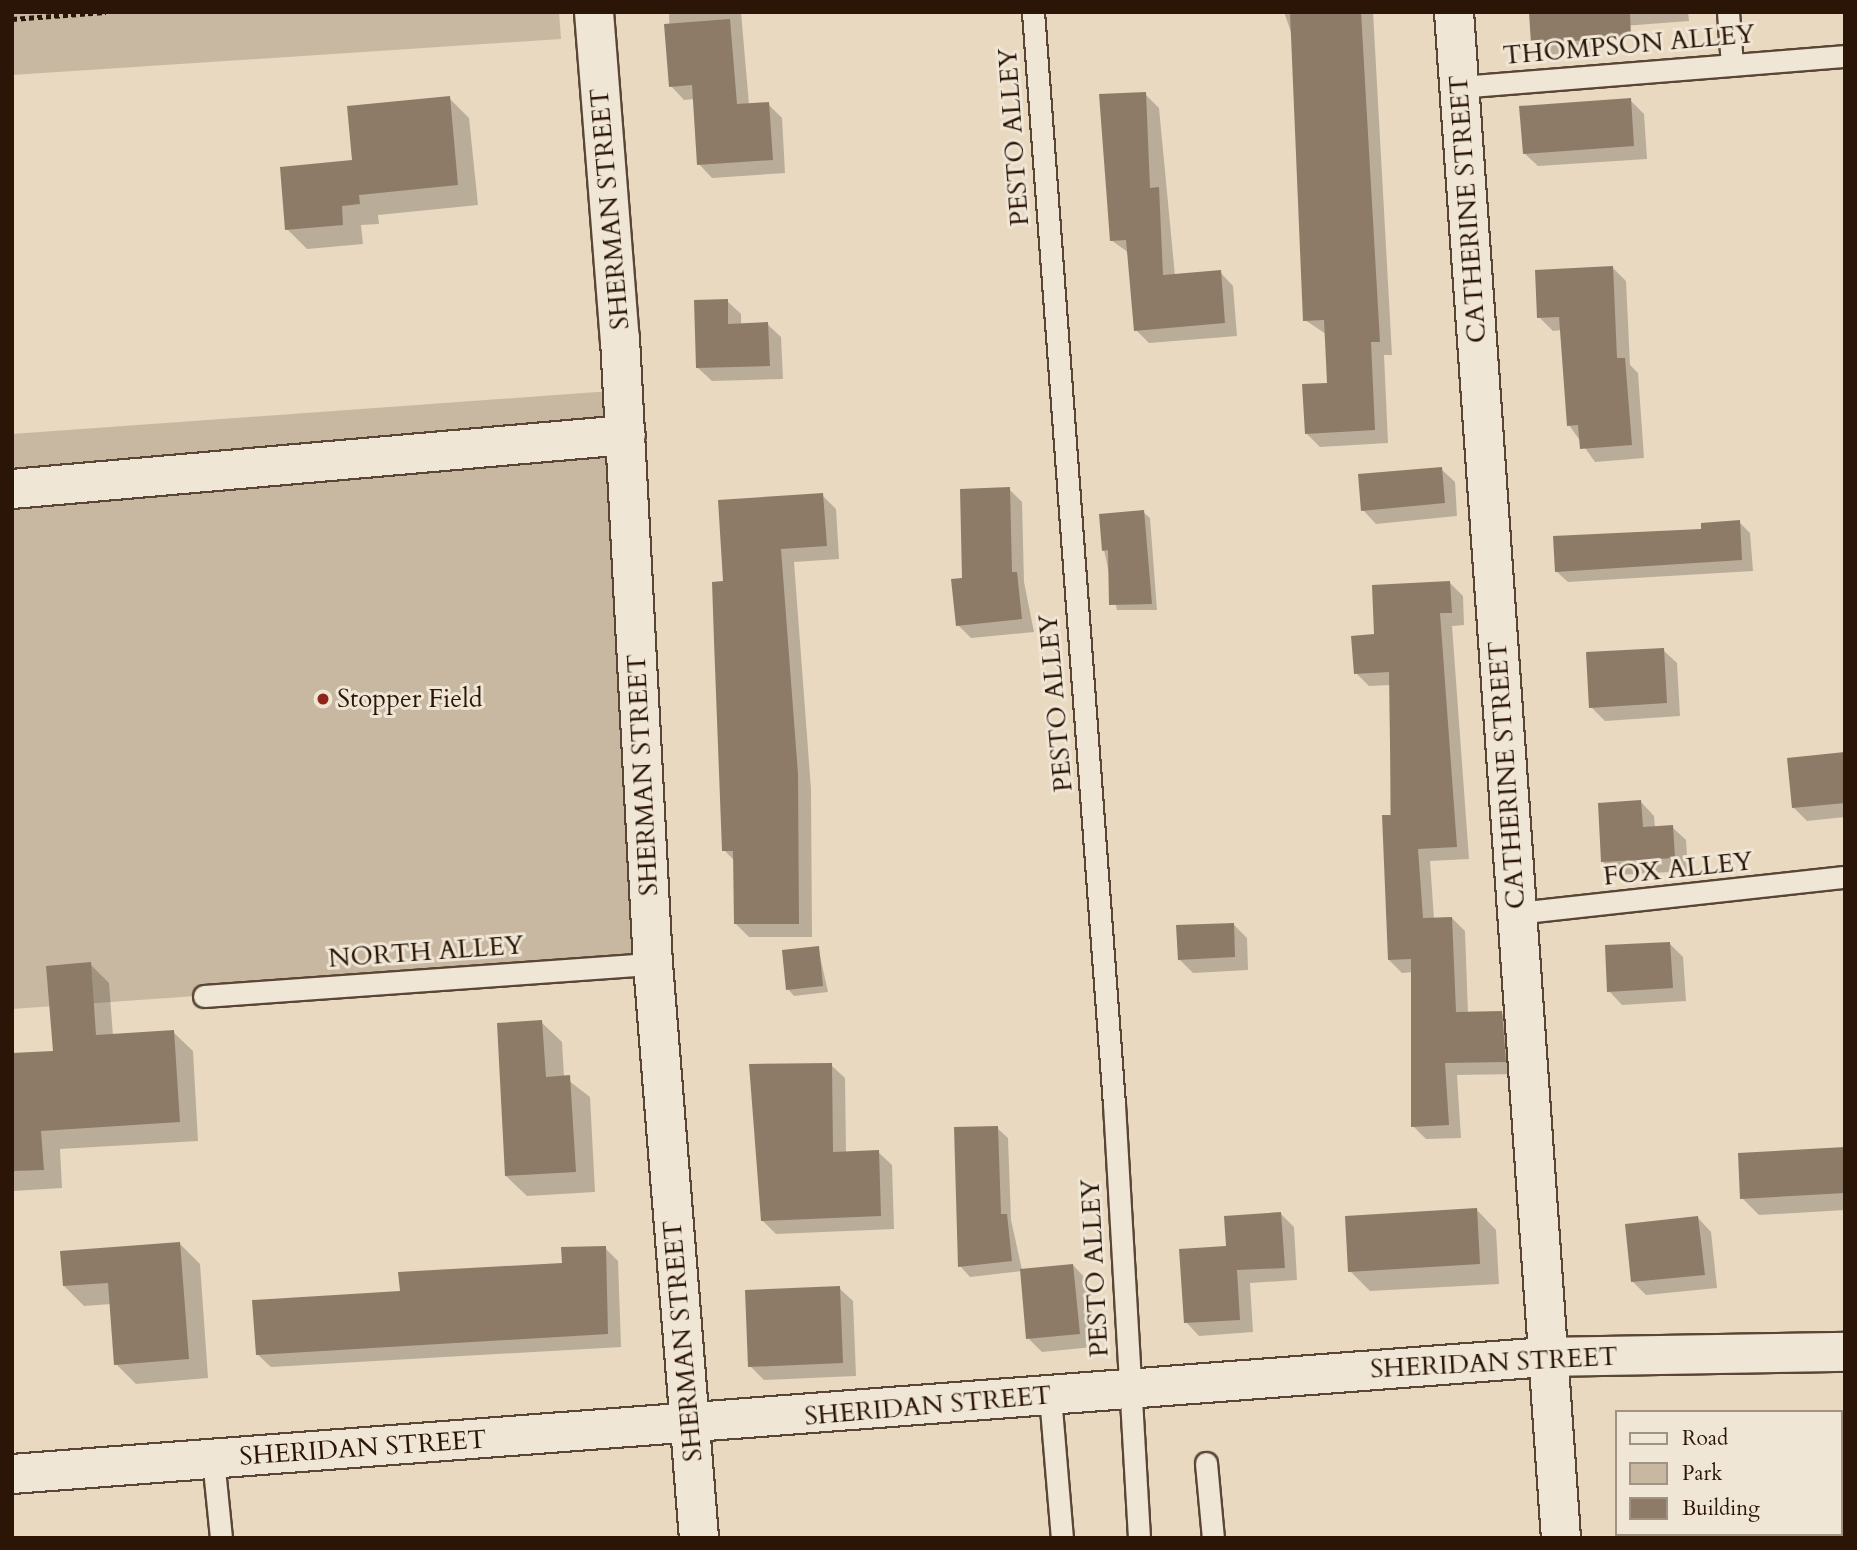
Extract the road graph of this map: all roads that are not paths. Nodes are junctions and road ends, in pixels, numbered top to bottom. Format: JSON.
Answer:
{"nodes":[{"id":1,"x":594,"y":12,"type":"edge"},
{"id":2,"x":1033,"y":12,"type":"edge"},
{"id":3,"x":1454,"y":12,"type":"edge"},
{"id":4,"x":1728,"y":12,"type":"edge"},
{"id":5,"x":1845,"y":56,"type":"edge"},
{"id":6,"x":1732,"y":65,"type":"junction"},
{"id":7,"x":1460,"y":87,"type":"junction"},
{"id":8,"x":625,"y":435,"type":"junction"},
{"id":9,"x":12,"y":489,"type":"edge"},
{"id":10,"x":1845,"y":877,"type":"edge"},
{"id":11,"x":1517,"y":913,"type":"junction"},
{"id":12,"x":653,"y":964,"type":"junction"},
{"id":13,"x":204,"y":996,"type":"dead end"},
{"id":14,"x":1845,"y":1352,"type":"edge"},
{"id":15,"x":1548,"y":1357,"type":"junction"},
{"id":16,"x":1130,"y":1389,"type":"junction"},
{"id":17,"x":1050,"y":1396,"type":"junction"},
{"id":18,"x":690,"y":1424,"type":"junction"},
{"id":19,"x":213,"y":1459,"type":"junction"},
{"id":20,"x":1206,"y":1463,"type":"dead end"},
{"id":21,"x":12,"y":1474,"type":"edge"},
{"id":22,"x":221,"y":1538,"type":"edge"},
{"id":23,"x":699,"y":1538,"type":"edge"},
{"id":24,"x":1062,"y":1538,"type":"edge"},
{"id":25,"x":1139,"y":1538,"type":"edge"},
{"id":26,"x":1213,"y":1538,"type":"edge"},
{"id":27,"x":1561,"y":1538,"type":"edge"}],
"edges":[{"from":1,"to":8,"type":"street","name":"SHERMAN STREET"},
{"from":2,"to":16,"type":"lane","name":"PESTO ALLEY"},
{"from":3,"to":7,"type":"street","name":"CATHERINE STREET"},
{"from":4,"to":6,"type":"lane"},
{"from":5,"to":6,"type":"lane","name":"THOMPSON ALLEY"},
{"from":6,"to":7,"type":"lane","name":"THOMPSON ALLEY"},
{"from":7,"to":11,"type":"street","name":"CATHERINE STREET"},
{"from":8,"to":9,"type":"street"},
{"from":8,"to":12,"type":"street","name":"SHERMAN STREET"},
{"from":10,"to":11,"type":"lane","name":"FOX ALLEY"},
{"from":11,"to":15,"type":"street","name":"CATHERINE STREET"},
{"from":12,"to":13,"type":"lane","name":"NORTH ALLEY"},
{"from":12,"to":18,"type":"street","name":"SHERMAN STREET"},
{"from":14,"to":15,"type":"street","name":"SHERIDAN STREET"},
{"from":15,"to":16,"type":"street","name":"SHERIDAN STREET"},
{"from":15,"to":27,"type":"street","name":"CATHERINE STREET"},
{"from":16,"to":17,"type":"street","name":"SHERIDAN STREET"},
{"from":16,"to":25,"type":"lane","name":"PESTO ALLEY"},
{"from":17,"to":18,"type":"street","name":"SHERIDAN STREET"},
{"from":17,"to":24,"type":"lane"},
{"from":18,"to":19,"type":"street","name":"SHERIDAN STREET"},
{"from":18,"to":23,"type":"street","name":"SHERMAN STREET"},
{"from":19,"to":21,"type":"street","name":"SHERIDAN STREET"},
{"from":19,"to":22,"type":"lane"},
{"from":20,"to":26,"type":"lane"}]}
